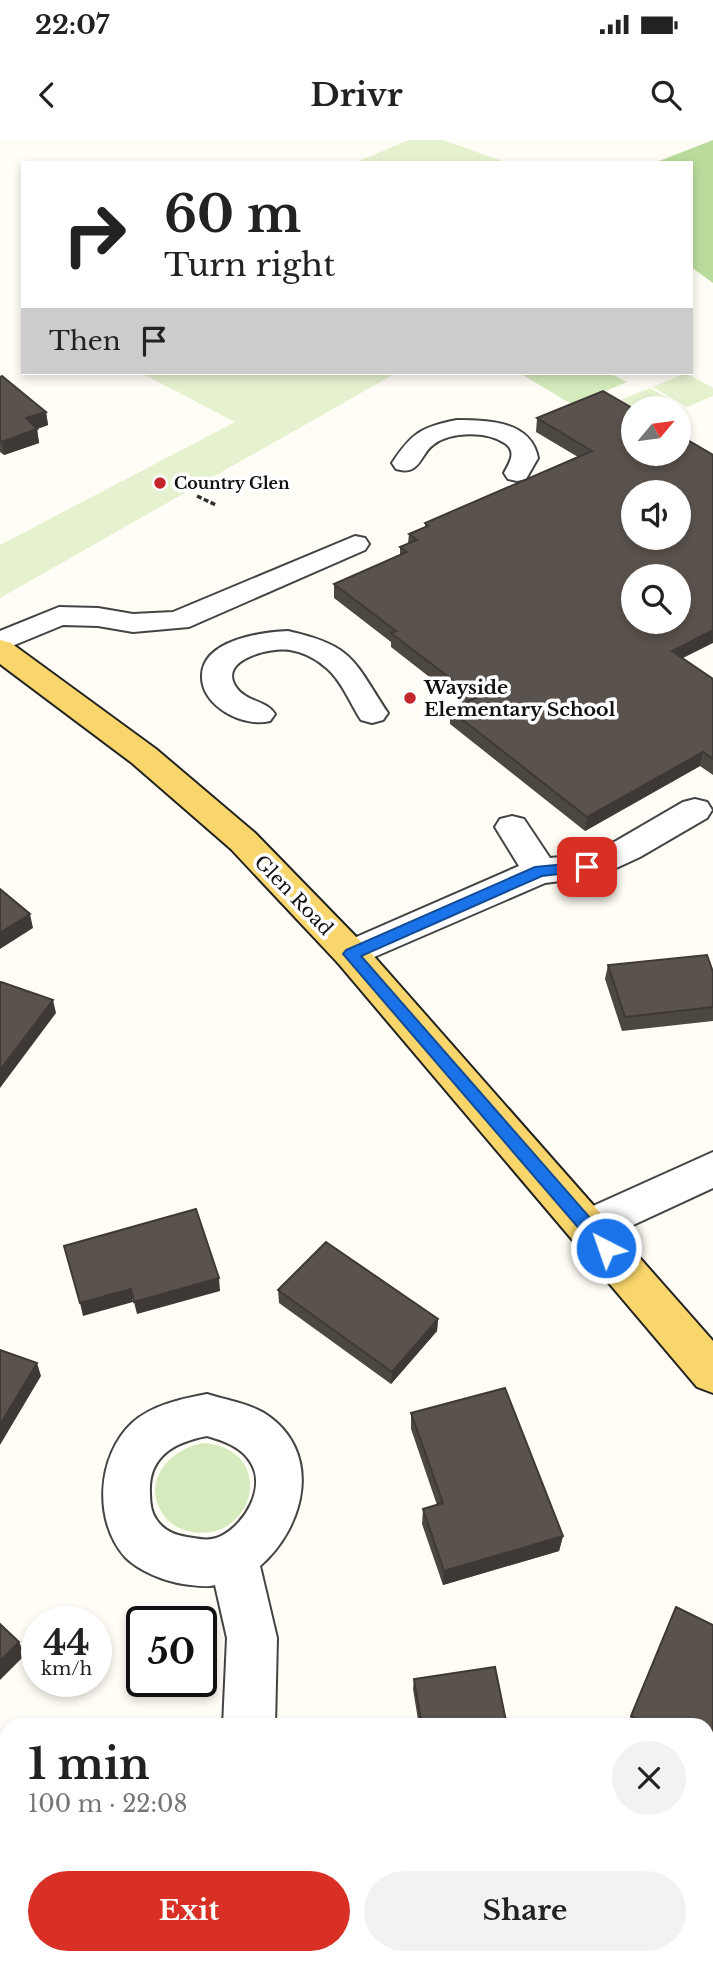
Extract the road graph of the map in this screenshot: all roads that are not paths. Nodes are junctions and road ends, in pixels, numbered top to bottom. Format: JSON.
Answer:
{"nodes":[{"id":1,"x":405,"y":463,"type":"dead end"},
{"id":2,"x":517,"y":473,"type":"dead end"},
{"id":3,"x":355,"y":544,"type":"dead end"},
{"id":4,"x":0,"y":642,"type":"edge"},
{"id":5,"x":0,"y":649,"type":"edge"},
{"id":6,"x":372,"y":713,"type":"dead end"},
{"id":7,"x":259,"y":714,"type":"dead end"},
{"id":8,"x":695,"y":810,"type":"dead end"},
{"id":9,"x":512,"y":827,"type":"dead end"},
{"id":10,"x":540,"y":871,"type":"junction"},
{"id":11,"x":351,"y":954,"type":"junction"},
{"id":12,"x":713,"y":1169,"type":"edge"},
{"id":13,"x":588,"y":1227,"type":"junction"},
{"id":14,"x":713,"y":1373,"type":"edge"},
{"id":15,"x":233,"y":1555,"type":"dead end"},
{"id":16,"x":249,"y":1718,"type":"edge"}],
"edges":[{"from":1,"to":2,"type":"street"},
{"from":3,"to":4,"type":"street"},
{"from":5,"to":11,"type":"main road","name":"Glen Road"},
{"from":6,"to":7,"type":"street"},
{"from":8,"to":10,"type":"street"},
{"from":9,"to":10,"type":"street"},
{"from":10,"to":11,"type":"street"},
{"from":11,"to":13,"type":"main road","name":"Glen Road"},
{"from":12,"to":13,"type":"street"},
{"from":13,"to":14,"type":"main road","name":"Glen Road"},
{"from":15,"to":16,"type":"street"}]}
